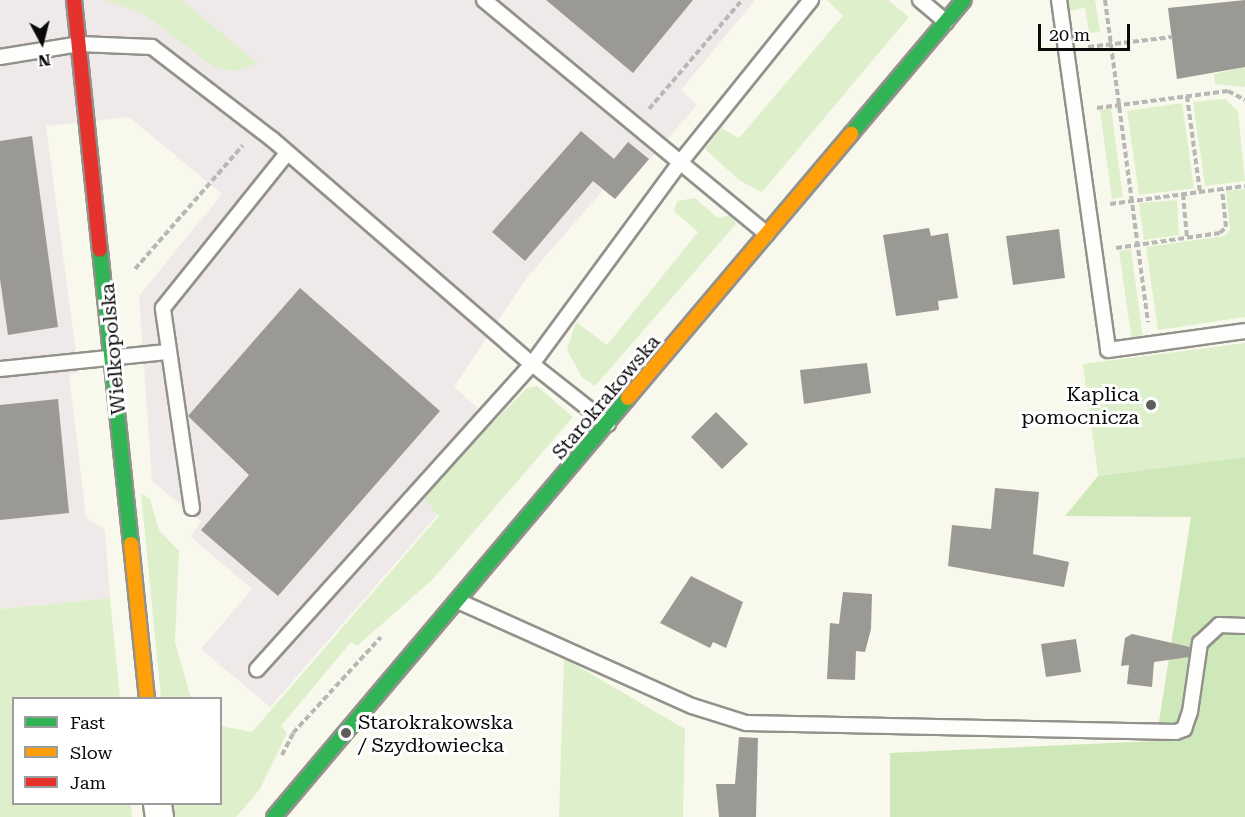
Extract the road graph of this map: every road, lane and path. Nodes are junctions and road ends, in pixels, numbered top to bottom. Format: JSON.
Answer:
{"nodes":[{"id":1,"x":74,"y":0,"type":"edge"},
{"id":2,"x":484,"y":0,"type":"edge"},
{"id":3,"x":742,"y":0,"type":"edge"},
{"id":4,"x":811,"y":0,"type":"edge"},
{"id":5,"x":920,"y":0,"type":"edge"},
{"id":6,"x":964,"y":0,"type":"edge"},
{"id":7,"x":1059,"y":0,"type":"edge"},
{"id":8,"x":1105,"y":0,"type":"edge"},
{"id":9,"x":946,"y":22,"type":"junction"},
{"id":10,"x":1172,"y":37,"type":"dead end"},
{"id":11,"x":79,"y":44,"type":"junction"},
{"id":12,"x":1111,"y":45,"type":"junction"},
{"id":13,"x":1066,"y":50,"type":"junction"},
{"id":14,"x":0,"y":57,"type":"edge"},
{"id":15,"x":1187,"y":96,"type":"junction"},
{"id":16,"x":1245,"y":100,"type":"edge"},
{"id":17,"x":1119,"y":105,"type":"junction"},
{"id":18,"x":1075,"y":111,"type":"junction"},
{"id":19,"x":636,"y":126,"type":"junction"},
{"id":20,"x":287,"y":153,"type":"junction"},
{"id":21,"x":679,"y":164,"type":"junction"},
{"id":22,"x":1245,"y":186,"type":"edge"},
{"id":23,"x":1222,"y":189,"type":"junction"},
{"id":24,"x":1200,"y":192,"type":"junction"},
{"id":25,"x":1183,"y":194,"type":"junction"},
{"id":26,"x":1132,"y":201,"type":"junction"},
{"id":27,"x":1088,"y":207,"type":"junction"},
{"id":28,"x":768,"y":235,"type":"junction"},
{"id":29,"x":1188,"y":238,"type":"junction"},
{"id":30,"x":1138,"y":244,"type":"junction"},
{"id":31,"x":1094,"y":251,"type":"junction"},
{"id":32,"x":1245,"y":331,"type":"edge"},
{"id":33,"x":1151,"y":344,"type":"junction"},
{"id":34,"x":167,"y":352,"type":"junction"},
{"id":35,"x":114,"y":357,"type":"junction"},
{"id":36,"x":532,"y":364,"type":"junction"},
{"id":37,"x":0,"y":369,"type":"edge"},
{"id":38,"x":609,"y":425,"type":"junction"},
{"id":39,"x":192,"y":508,"type":"dead end"},
{"id":40,"x":458,"y":601,"type":"junction"},
{"id":41,"x":1245,"y":626,"type":"edge"},
{"id":42,"x":257,"y":669,"type":"dead end"},
{"id":43,"x":147,"y":697,"type":"edge"},
{"id":44,"x":274,"y":817,"type":"edge"}],
"edges":[{"from":1,"to":11,"type":"street","name":"Wielkopolska"},
{"from":2,"to":19,"type":"lane"},
{"from":3,"to":19,"type":"path"},
{"from":4,"to":21,"type":"lane"},
{"from":5,"to":9,"type":"lane"},
{"from":6,"to":9,"type":"street","name":"Starokrakowska"},
{"from":7,"to":13,"type":"lane"},
{"from":8,"to":12,"type":"path"},
{"from":9,"to":28,"type":"street","name":"Starokrakowska"},
{"from":10,"to":12,"type":"path"},
{"from":11,"to":14,"type":"lane"},
{"from":11,"to":20,"type":"lane"},
{"from":11,"to":35,"type":"street","name":"Wielkopolska"},
{"from":12,"to":13,"type":"path"},
{"from":12,"to":17,"type":"path"},
{"from":13,"to":18,"type":"lane"},
{"from":15,"to":16,"type":"path"},
{"from":15,"to":17,"type":"path"},
{"from":15,"to":24,"type":"path"},
{"from":17,"to":18,"type":"path"},
{"from":17,"to":26,"type":"path"},
{"from":18,"to":27,"type":"lane"},
{"from":19,"to":21,"type":"lane"},
{"from":20,"to":34,"type":"lane"},
{"from":20,"to":36,"type":"lane"},
{"from":21,"to":28,"type":"lane"},
{"from":21,"to":36,"type":"lane"},
{"from":22,"to":23,"type":"path"},
{"from":23,"to":24,"type":"path"},
{"from":23,"to":29,"type":"path"},
{"from":24,"to":25,"type":"path"},
{"from":25,"to":26,"type":"path"},
{"from":25,"to":29,"type":"path"},
{"from":26,"to":27,"type":"path"},
{"from":26,"to":30,"type":"path"},
{"from":27,"to":31,"type":"lane"},
{"from":28,"to":38,"type":"street","name":"Starokrakowska"},
{"from":29,"to":30,"type":"path"},
{"from":30,"to":31,"type":"path"},
{"from":30,"to":33,"type":"path"},
{"from":31,"to":33,"type":"lane"},
{"from":32,"to":33,"type":"lane"},
{"from":34,"to":35,"type":"lane"},
{"from":34,"to":39,"type":"lane"},
{"from":35,"to":37,"type":"lane"},
{"from":35,"to":43,"type":"street","name":"Wielkopolska"},
{"from":36,"to":38,"type":"lane"},
{"from":36,"to":42,"type":"lane"},
{"from":38,"to":40,"type":"street","name":"Starokrakowska"},
{"from":40,"to":41,"type":"lane"},
{"from":40,"to":44,"type":"street","name":"Starokrakowska"}]}
